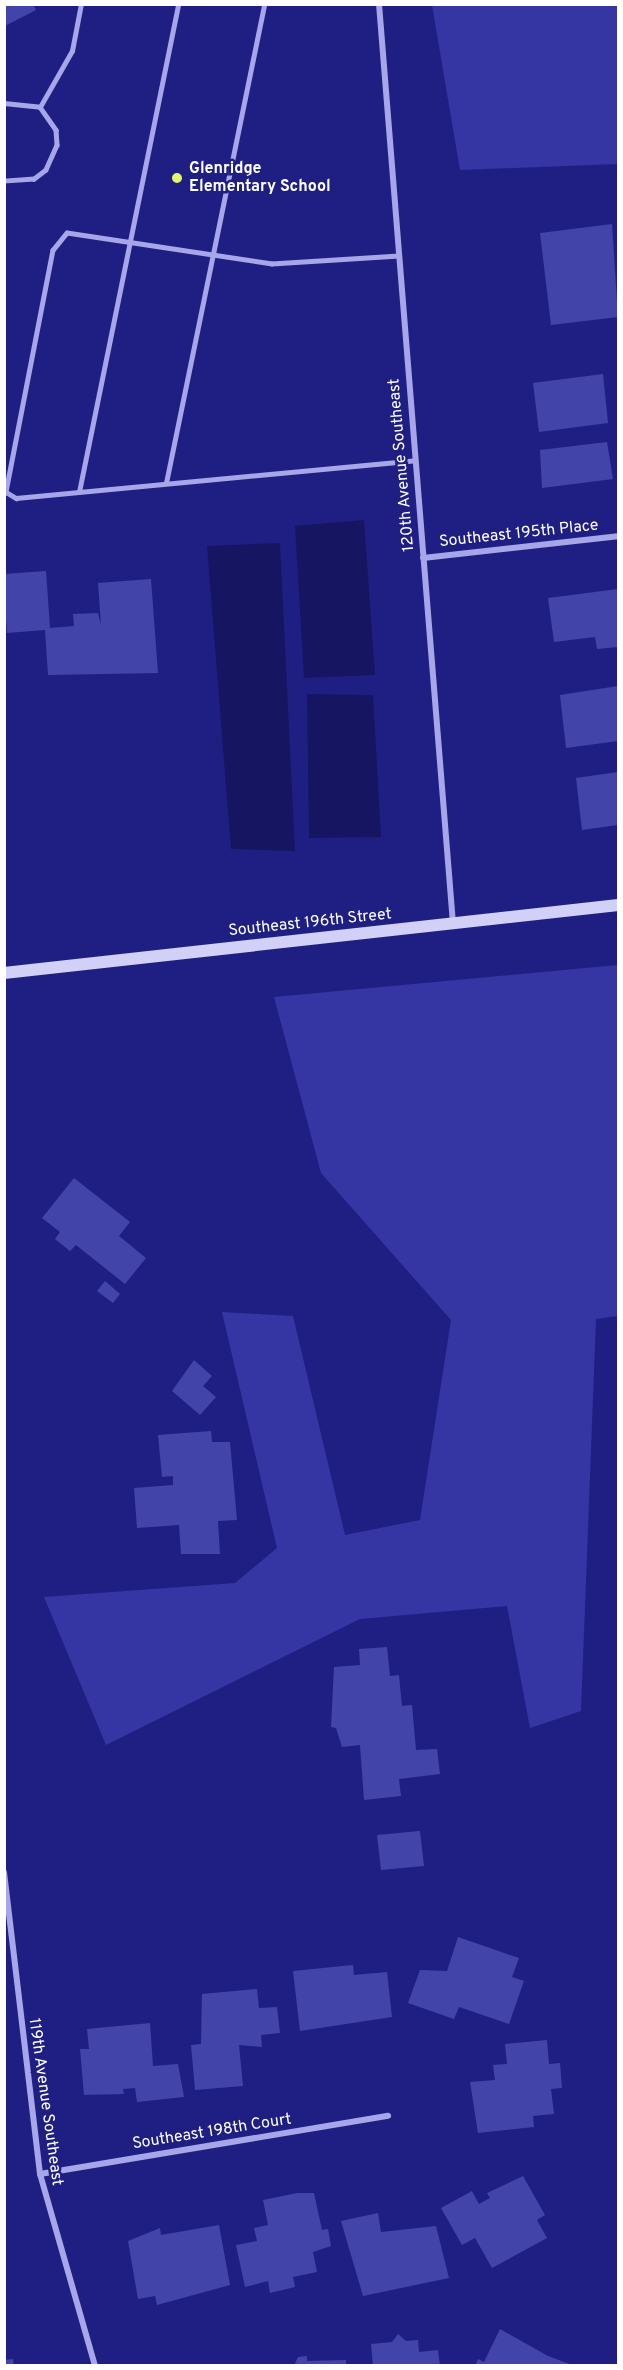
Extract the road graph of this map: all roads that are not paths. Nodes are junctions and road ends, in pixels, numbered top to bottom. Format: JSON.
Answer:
{"nodes":[{"id":1,"x":81,"y":4,"type":"edge"},
{"id":2,"x":178,"y":4,"type":"edge"},
{"id":3,"x":264,"y":4,"type":"edge"},
{"id":4,"x":379,"y":4,"type":"edge"},
{"id":5,"x":4,"y":103,"type":"edge"},
{"id":6,"x":40,"y":107,"type":"junction"},
{"id":7,"x":4,"y":181,"type":"edge"},
{"id":8,"x":132,"y":240,"type":"junction"},
{"id":9,"x":213,"y":254,"type":"junction"},
{"id":10,"x":399,"y":256,"type":"junction"},
{"id":11,"x":415,"y":459,"type":"junction"},
{"id":12,"x":166,"y":483,"type":"junction"},
{"id":13,"x":5,"y":491,"type":"edge"},
{"id":14,"x":79,"y":492,"type":"junction"},
{"id":15,"x":618,"y":536,"type":"edge"},
{"id":16,"x":423,"y":558,"type":"junction"},
{"id":17,"x":618,"y":905,"type":"edge"},
{"id":18,"x":453,"y":924,"type":"junction"},
{"id":19,"x":4,"y":973,"type":"edge"},
{"id":20,"x":4,"y":1872,"type":"edge"},
{"id":21,"x":12,"y":1965,"type":"junction"},
{"id":22,"x":4,"y":1966,"type":"edge"},
{"id":23,"x":388,"y":2116,"type":"dead end"},
{"id":24,"x":40,"y":2174,"type":"junction"},
{"id":25,"x":96,"y":2366,"type":"edge"}],
"edges":[{"from":1,"to":6,"type":"lane"},
{"from":2,"to":8,"type":"lane"},
{"from":3,"to":9,"type":"lane"},
{"from":4,"to":10,"type":"street","name":"120th Avenue Southeast"},
{"from":5,"to":6,"type":"lane"},
{"from":6,"to":7,"type":"lane"},
{"from":8,"to":9,"type":"lane"},
{"from":8,"to":13,"type":"lane"},
{"from":8,"to":14,"type":"lane"},
{"from":9,"to":10,"type":"lane"},
{"from":9,"to":12,"type":"lane"},
{"from":10,"to":11,"type":"street","name":"120th Avenue Southeast"},
{"from":11,"to":12,"type":"lane"},
{"from":11,"to":16,"type":"street","name":"120th Avenue Southeast"},
{"from":12,"to":14,"type":"lane"},
{"from":13,"to":14,"type":"lane"},
{"from":15,"to":16,"type":"street","name":"Southeast 195th Place"},
{"from":16,"to":18,"type":"street","name":"120th Avenue Southeast"},
{"from":17,"to":18,"type":"street","name":"Southeast 196th Street"},
{"from":18,"to":19,"type":"street","name":"Southeast 196th Street"},
{"from":20,"to":21,"type":"street","name":"119th Avenue Southeast"},
{"from":21,"to":22,"type":"street"},
{"from":21,"to":24,"type":"street","name":"119th Avenue Southeast"},
{"from":23,"to":24,"type":"street","name":"Southeast 198th Court"},
{"from":24,"to":25,"type":"street","name":"119th Avenue Southeast"}]}
